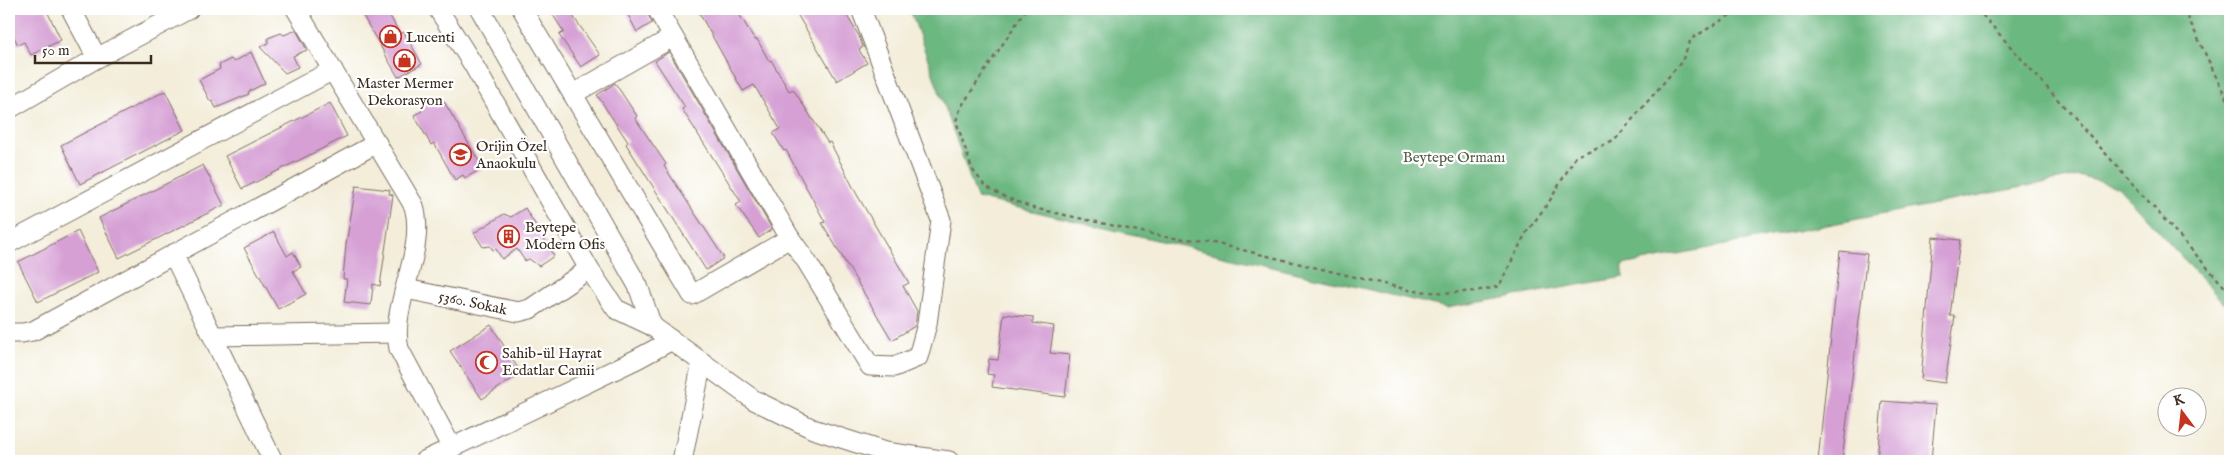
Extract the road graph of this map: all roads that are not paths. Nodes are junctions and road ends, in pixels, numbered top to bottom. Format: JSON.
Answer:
{"nodes":[{"id":1,"x":71,"y":9,"type":"edge"},
{"id":2,"x":190,"y":9,"type":"edge"},
{"id":3,"x":296,"y":9,"type":"edge"},
{"id":4,"x":438,"y":9,"type":"edge"},
{"id":5,"x":480,"y":9,"type":"edge"},
{"id":6,"x":522,"y":9,"type":"edge"},
{"id":7,"x":657,"y":9,"type":"edge"},
{"id":8,"x":861,"y":9,"type":"edge"},
{"id":9,"x":673,"y":37,"type":"junction"},
{"id":10,"x":97,"y":58,"type":"junction"},
{"id":11,"x":333,"y":70,"type":"junction"},
{"id":12,"x":573,"y":94,"type":"junction"},
{"id":13,"x":9,"y":109,"type":"edge"},
{"id":14,"x":376,"y":143,"type":"junction"},
{"id":15,"x":790,"y":238,"type":"junction"},
{"id":16,"x":9,"y":244,"type":"edge"},
{"id":17,"x":173,"y":254,"type":"junction"},
{"id":18,"x":589,"y":269,"type":"junction"},
{"id":19,"x":406,"y":289,"type":"junction"},
{"id":20,"x":652,"y":326,"type":"junction"},
{"id":21,"x":9,"y":333,"type":"edge"},
{"id":22,"x":395,"y":333,"type":"junction"},
{"id":23,"x":213,"y":336,"type":"junction"},
{"id":24,"x":672,"y":340,"type":"junction"},
{"id":25,"x":702,"y":362,"type":"junction"},
{"id":26,"x":452,"y":448,"type":"junction"},
{"id":27,"x":273,"y":461,"type":"edge"},
{"id":28,"x":424,"y":461,"type":"edge"},
{"id":29,"x":682,"y":461,"type":"edge"},
{"id":30,"x":949,"y":461,"type":"edge"}],
"edges":[{"from":1,"to":10,"type":"street"},
{"from":2,"to":10,"type":"street"},
{"from":3,"to":11,"type":"street"},
{"from":4,"to":18,"type":"street"},
{"from":5,"to":20,"type":"street"},
{"from":6,"to":12,"type":"street"},
{"from":7,"to":9,"type":"street"},
{"from":8,"to":15,"type":"street"},
{"from":9,"to":12,"type":"street"},
{"from":9,"to":15,"type":"street"},
{"from":10,"to":13,"type":"street"},
{"from":11,"to":14,"type":"street"},
{"from":11,"to":16,"type":"street"},
{"from":12,"to":15,"type":"street"},
{"from":14,"to":17,"type":"street"},
{"from":14,"to":19,"type":"street"},
{"from":17,"to":21,"type":"street"},
{"from":17,"to":23,"type":"street"},
{"from":18,"to":19,"type":"street","name":"5360. Sokak"},
{"from":18,"to":20,"type":"street"},
{"from":19,"to":22,"type":"street"},
{"from":20,"to":24,"type":"street"},
{"from":22,"to":23,"type":"street"},
{"from":22,"to":26,"type":"street"},
{"from":23,"to":27,"type":"street"},
{"from":24,"to":25,"type":"street"},
{"from":24,"to":26,"type":"street"},
{"from":25,"to":29,"type":"street"},
{"from":25,"to":30,"type":"street"},
{"from":26,"to":28,"type":"street"}]}
